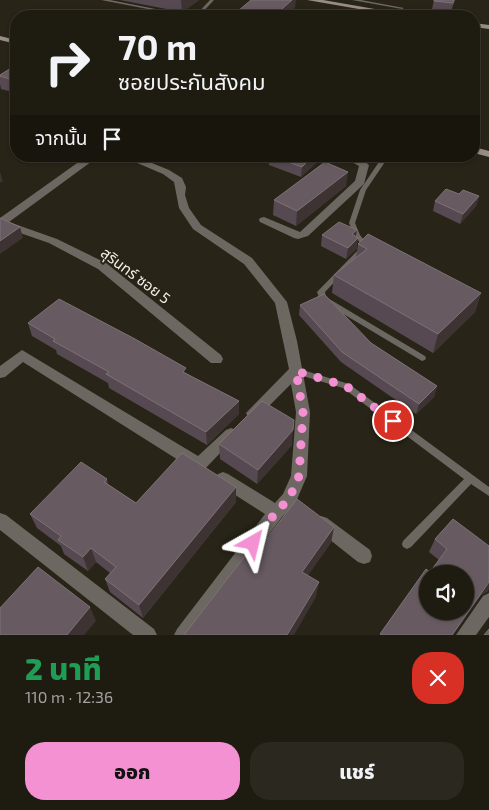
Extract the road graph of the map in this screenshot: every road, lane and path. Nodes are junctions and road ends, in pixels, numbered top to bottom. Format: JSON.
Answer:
{"nodes":[{"id":1,"x":107,"y":0,"type":"edge"},
{"id":2,"x":212,"y":0,"type":"edge"},
{"id":3,"x":310,"y":0,"type":"edge"},
{"id":4,"x":354,"y":0,"type":"edge"},
{"id":5,"x":159,"y":10,"type":"edge"},
{"id":6,"x":203,"y":10,"type":"edge"},
{"id":7,"x":393,"y":10,"type":"edge"},
{"id":8,"x":397,"y":10,"type":"edge"},
{"id":9,"x":86,"y":162,"type":"edge"},
{"id":10,"x":141,"y":162,"type":"edge"},
{"id":11,"x":358,"y":162,"type":"edge"},
{"id":12,"x":382,"y":162,"type":"edge"},
{"id":13,"x":264,"y":220,"type":"dead end"},
{"id":14,"x":1,"y":222,"type":"edge"},
{"id":15,"x":365,"y":246,"type":"junction"},
{"id":16,"x":373,"y":251,"type":"edge"},
{"id":17,"x":422,"y":358,"type":"dead end"},
{"id":18,"x":216,"y":359,"type":"dead end"},
{"id":19,"x":296,"y":371,"type":"junction"},
{"id":20,"x":0,"y":373,"type":"edge"},
{"id":21,"x":199,"y":465,"type":"junction"},
{"id":22,"x":470,"y":479,"type":"junction"},
{"id":23,"x":489,"y":492,"type":"edge"},
{"id":24,"x":289,"y":499,"type":"junction"},
{"id":25,"x":276,"y":512,"type":"junction"},
{"id":26,"x":0,"y":520,"type":"edge"},
{"id":27,"x":407,"y":544,"type":"dead end"},
{"id":28,"x":364,"y":556,"type":"dead end"},
{"id":29,"x":489,"y":602,"type":"edge"},
{"id":30,"x":148,"y":635,"type":"edge"},
{"id":31,"x":183,"y":635,"type":"edge"},
{"id":32,"x":465,"y":635,"type":"edge"}],
"edges":[{"from":1,"to":5,"type":"lane"},
{"from":2,"to":6,"type":"lane"},
{"from":3,"to":7,"type":"street"},
{"from":4,"to":8,"type":"lane"},
{"from":9,"to":14,"type":"street"},
{"from":10,"to":19,"type":"street"},
{"from":11,"to":13,"type":"street"},
{"from":12,"to":15,"type":"lane"},
{"from":14,"to":18,"type":"street","name":"สุรินทร์ ซอย 5"},
{"from":15,"to":16,"type":"lane"},
{"from":15,"to":17,"type":"lane"},
{"from":19,"to":21,"type":"street"},
{"from":19,"to":22,"type":"lane"},
{"from":19,"to":24,"type":"street"},
{"from":20,"to":21,"type":"street"},
{"from":21,"to":25,"type":"street"},
{"from":22,"to":23,"type":"lane"},
{"from":22,"to":27,"type":"lane"},
{"from":24,"to":25,"type":"street"},
{"from":24,"to":28,"type":"street"},
{"from":25,"to":31,"type":"street"},
{"from":26,"to":30,"type":"street"},
{"from":29,"to":32,"type":"street"}]}
